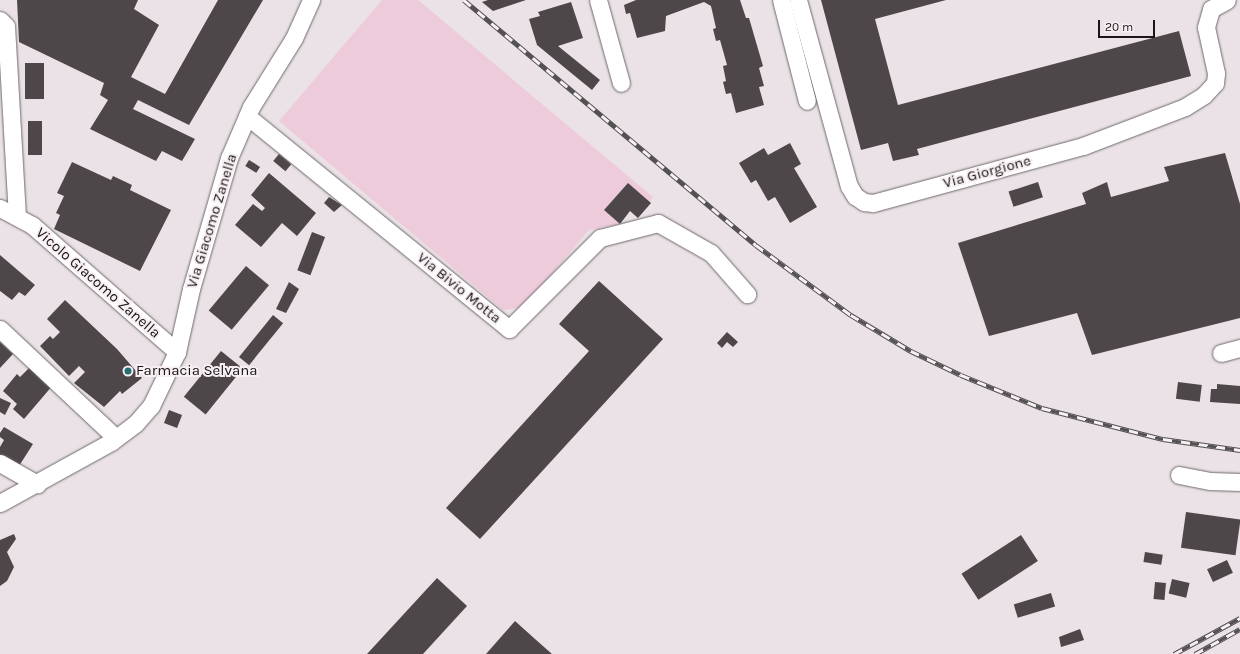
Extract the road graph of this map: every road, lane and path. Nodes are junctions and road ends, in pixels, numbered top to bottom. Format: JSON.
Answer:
{"nodes":[{"id":1,"x":311,"y":0,"type":"edge"},
{"id":2,"x":598,"y":0,"type":"edge"},
{"id":3,"x":781,"y":0,"type":"edge"},
{"id":4,"x":798,"y":0,"type":"edge"},
{"id":5,"x":1227,"y":0,"type":"edge"},
{"id":6,"x":0,"y":20,"type":"edge"},
{"id":7,"x":621,"y":83,"type":"dead end"},
{"id":8,"x":807,"y":101,"type":"dead end"},
{"id":9,"x":247,"y":116,"type":"junction"},
{"id":10,"x":0,"y":208,"type":"edge"},
{"id":11,"x":17,"y":217,"type":"junction"},
{"id":12,"x":747,"y":294,"type":"dead end"},
{"id":13,"x":0,"y":329,"type":"edge"},
{"id":14,"x":1240,"y":348,"type":"edge"},
{"id":15,"x":177,"y":352,"type":"junction"},
{"id":16,"x":1221,"y":353,"type":"dead end"},
{"id":17,"x":116,"y":438,"type":"junction"},
{"id":18,"x":0,"y":463,"type":"edge"},
{"id":19,"x":1179,"y":475,"type":"dead end"},
{"id":20,"x":1240,"y":482,"type":"edge"},
{"id":21,"x":37,"y":484,"type":"junction"},
{"id":22,"x":0,"y":504,"type":"edge"}],
"edges":[{"from":1,"to":9,"type":"street","name":"Via Giacomo Zanella"},
{"from":2,"to":7,"type":"street"},
{"from":3,"to":8,"type":"street"},
{"from":4,"to":5,"type":"street","name":"Via Giorgione"},
{"from":6,"to":11,"type":"street"},
{"from":9,"to":12,"type":"street","name":"Via Bivio Motta"},
{"from":9,"to":15,"type":"street","name":"Via Giacomo Zanella"},
{"from":10,"to":11,"type":"street","name":"Vicolo Giacomo Zanella"},
{"from":11,"to":15,"type":"street","name":"Vicolo Giacomo Zanella"},
{"from":13,"to":17,"type":"street"},
{"from":14,"to":16,"type":"street"},
{"from":15,"to":17,"type":"street","name":"Via Giacomo Zanella"},
{"from":17,"to":21,"type":"street","name":"Via Giacomo Zanella"},
{"from":18,"to":21,"type":"street"},
{"from":19,"to":20,"type":"street"},
{"from":21,"to":22,"type":"street","name":"Via Giacomo Zanella"}]}
